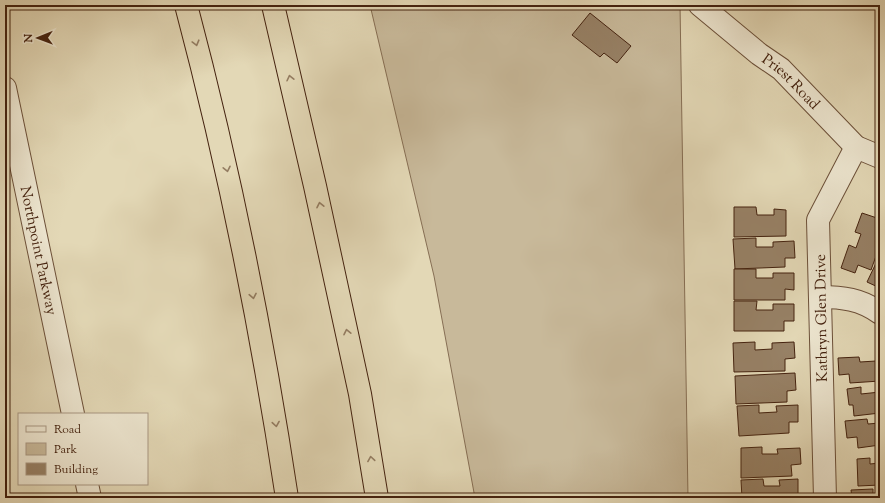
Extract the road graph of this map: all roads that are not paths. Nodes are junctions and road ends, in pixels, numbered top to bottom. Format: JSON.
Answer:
{"nodes":[{"id":1,"x":186,"y":5,"type":"edge"},
{"id":2,"x":273,"y":5,"type":"edge"},
{"id":3,"x":700,"y":5,"type":"edge"},
{"id":4,"x":5,"y":88,"type":"edge"},
{"id":5,"x":856,"y":147,"type":"junction"},
{"id":6,"x":880,"y":157,"type":"edge"},
{"id":7,"x":820,"y":297,"type":"junction"},
{"id":8,"x":880,"y":312,"type":"edge"},
{"id":9,"x":73,"y":413,"type":"edge"},
{"id":10,"x":87,"y":485,"type":"edge"},
{"id":11,"x":90,"y":498,"type":"edge"},
{"id":12,"x":287,"y":498,"type":"edge"},
{"id":13,"x":377,"y":498,"type":"edge"},
{"id":14,"x":825,"y":498,"type":"edge"}],
"edges":[{"from":1,"to":12,"type":"highway","one_way":true},
{"from":13,"to":2,"type":"highway","one_way":true},
{"from":3,"to":5,"type":"street","name":"Priest Road"},
{"from":4,"to":9,"type":"street","name":"Northpoint Parkway"},
{"from":5,"to":6,"type":"street","name":"Priest Road"},
{"from":5,"to":7,"type":"street","name":"Kathryn Glen Drive"},
{"from":7,"to":8,"type":"street"},
{"from":7,"to":14,"type":"street","name":"Kathryn Glen Drive"},
{"from":10,"to":11,"type":"street"}]}
